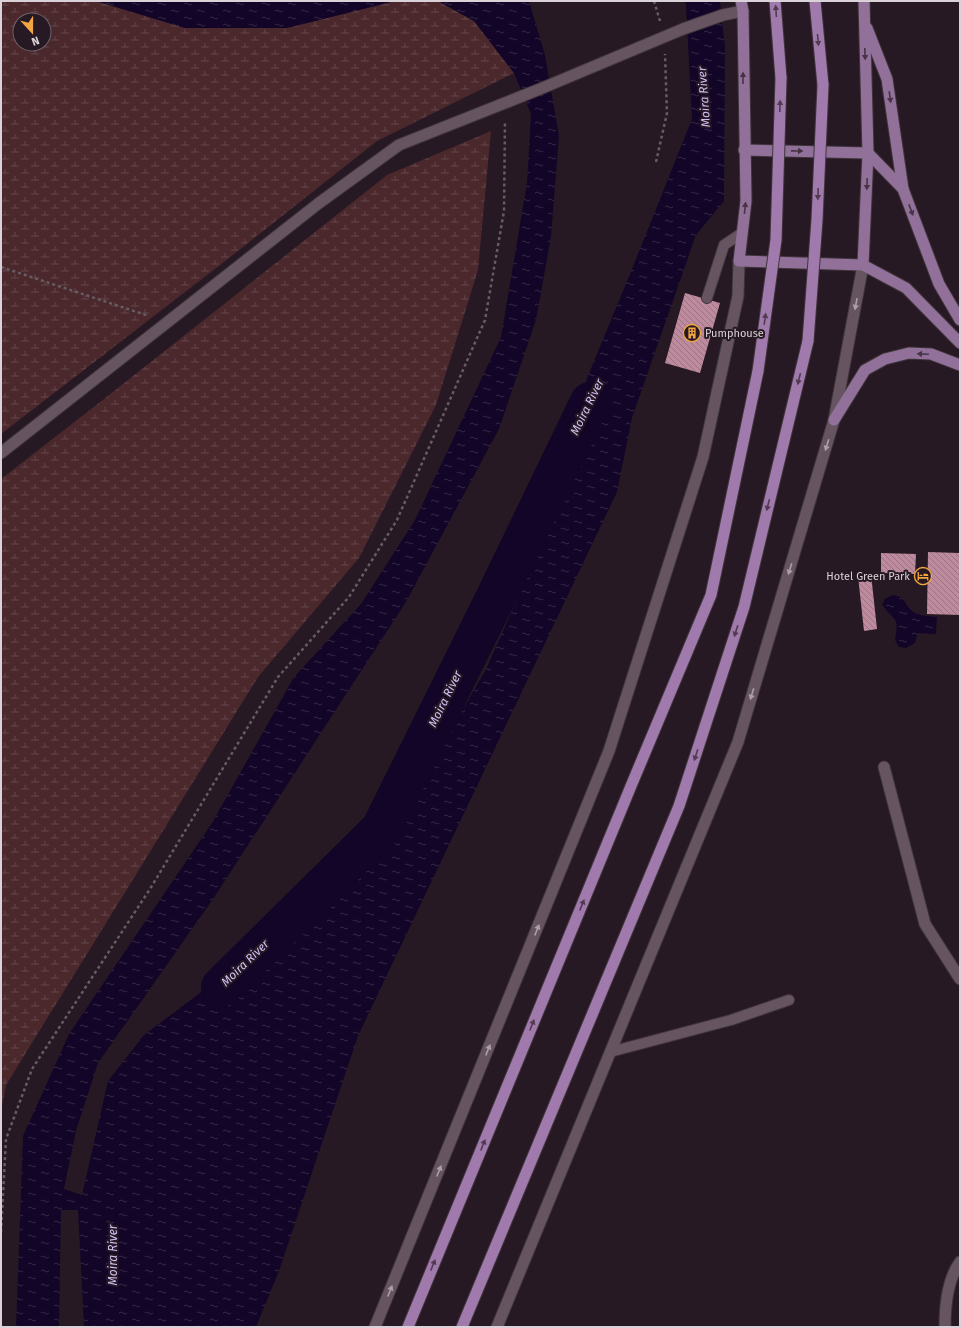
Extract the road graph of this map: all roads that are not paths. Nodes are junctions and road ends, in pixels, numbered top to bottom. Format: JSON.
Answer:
{"nodes":[{"id":1,"x":776,"y":1,"type":"edge"},
{"id":2,"x":815,"y":1,"type":"edge"},
{"id":3,"x":864,"y":1,"type":"edge"},
{"id":4,"x":742,"y":6,"type":"edge"},
{"id":5,"x":864,"y":20,"type":"junction"},
{"id":6,"x":744,"y":150,"type":"junction"},
{"id":7,"x":868,"y":153,"type":"junction"},
{"id":8,"x":903,"y":189,"type":"junction"},
{"id":9,"x":742,"y":233,"type":"junction"},
{"id":10,"x":739,"y":261,"type":"junction"},
{"id":11,"x":863,"y":266,"type":"junction"},
{"id":12,"x":707,"y":298,"type":"dead end"},
{"id":13,"x":960,"y":320,"type":"edge"},
{"id":14,"x":960,"y":343,"type":"edge"},
{"id":15,"x":960,"y":365,"type":"edge"},
{"id":16,"x":834,"y":420,"type":"junction"},
{"id":17,"x":1,"y":453,"type":"edge"},
{"id":18,"x":884,"y":767,"type":"dead end"},
{"id":19,"x":960,"y":979,"type":"edge"},
{"id":20,"x":788,"y":1000,"type":"dead end"},
{"id":21,"x":610,"y":1052,"type":"junction"},
{"id":22,"x":960,"y":1262,"type":"edge"},
{"id":23,"x":375,"y":1327,"type":"edge"},
{"id":24,"x":408,"y":1327,"type":"edge"},
{"id":25,"x":462,"y":1327,"type":"edge"},
{"id":26,"x":497,"y":1327,"type":"edge"},
{"id":27,"x":945,"y":1327,"type":"edge"}],
"edges":[{"from":24,"to":1,"type":"highway","one_way":true,"bridge":true},
{"from":2,"to":25,"type":"highway","one_way":true,"bridge":true},
{"from":3,"to":5,"type":"main road"},
{"from":6,"to":4,"type":"main road","one_way":true},
{"from":4,"to":17,"type":"street"},
{"from":5,"to":7,"type":"main road","one_way":true},
{"from":5,"to":8,"type":"main road","one_way":true},
{"from":6,"to":7,"type":"main road","one_way":true},
{"from":9,"to":6,"type":"main road","one_way":true},
{"from":7,"to":8,"type":"main road"},
{"from":7,"to":11,"type":"main road","one_way":true},
{"from":8,"to":13,"type":"main road","one_way":true},
{"from":9,"to":10,"type":"main road"},
{"from":9,"to":12,"type":"lane"},
{"from":10,"to":11,"type":"main road"},
{"from":23,"to":10,"type":"street","one_way":true},
{"from":11,"to":14,"type":"main road"},
{"from":11,"to":16,"type":"street","one_way":true},
{"from":15,"to":16,"type":"main road","one_way":true},
{"from":16,"to":21,"type":"street","one_way":true},
{"from":18,"to":19,"type":"street"},
{"from":20,"to":21,"type":"lane"},
{"from":21,"to":26,"type":"street"},
{"from":22,"to":27,"type":"street"}]}
